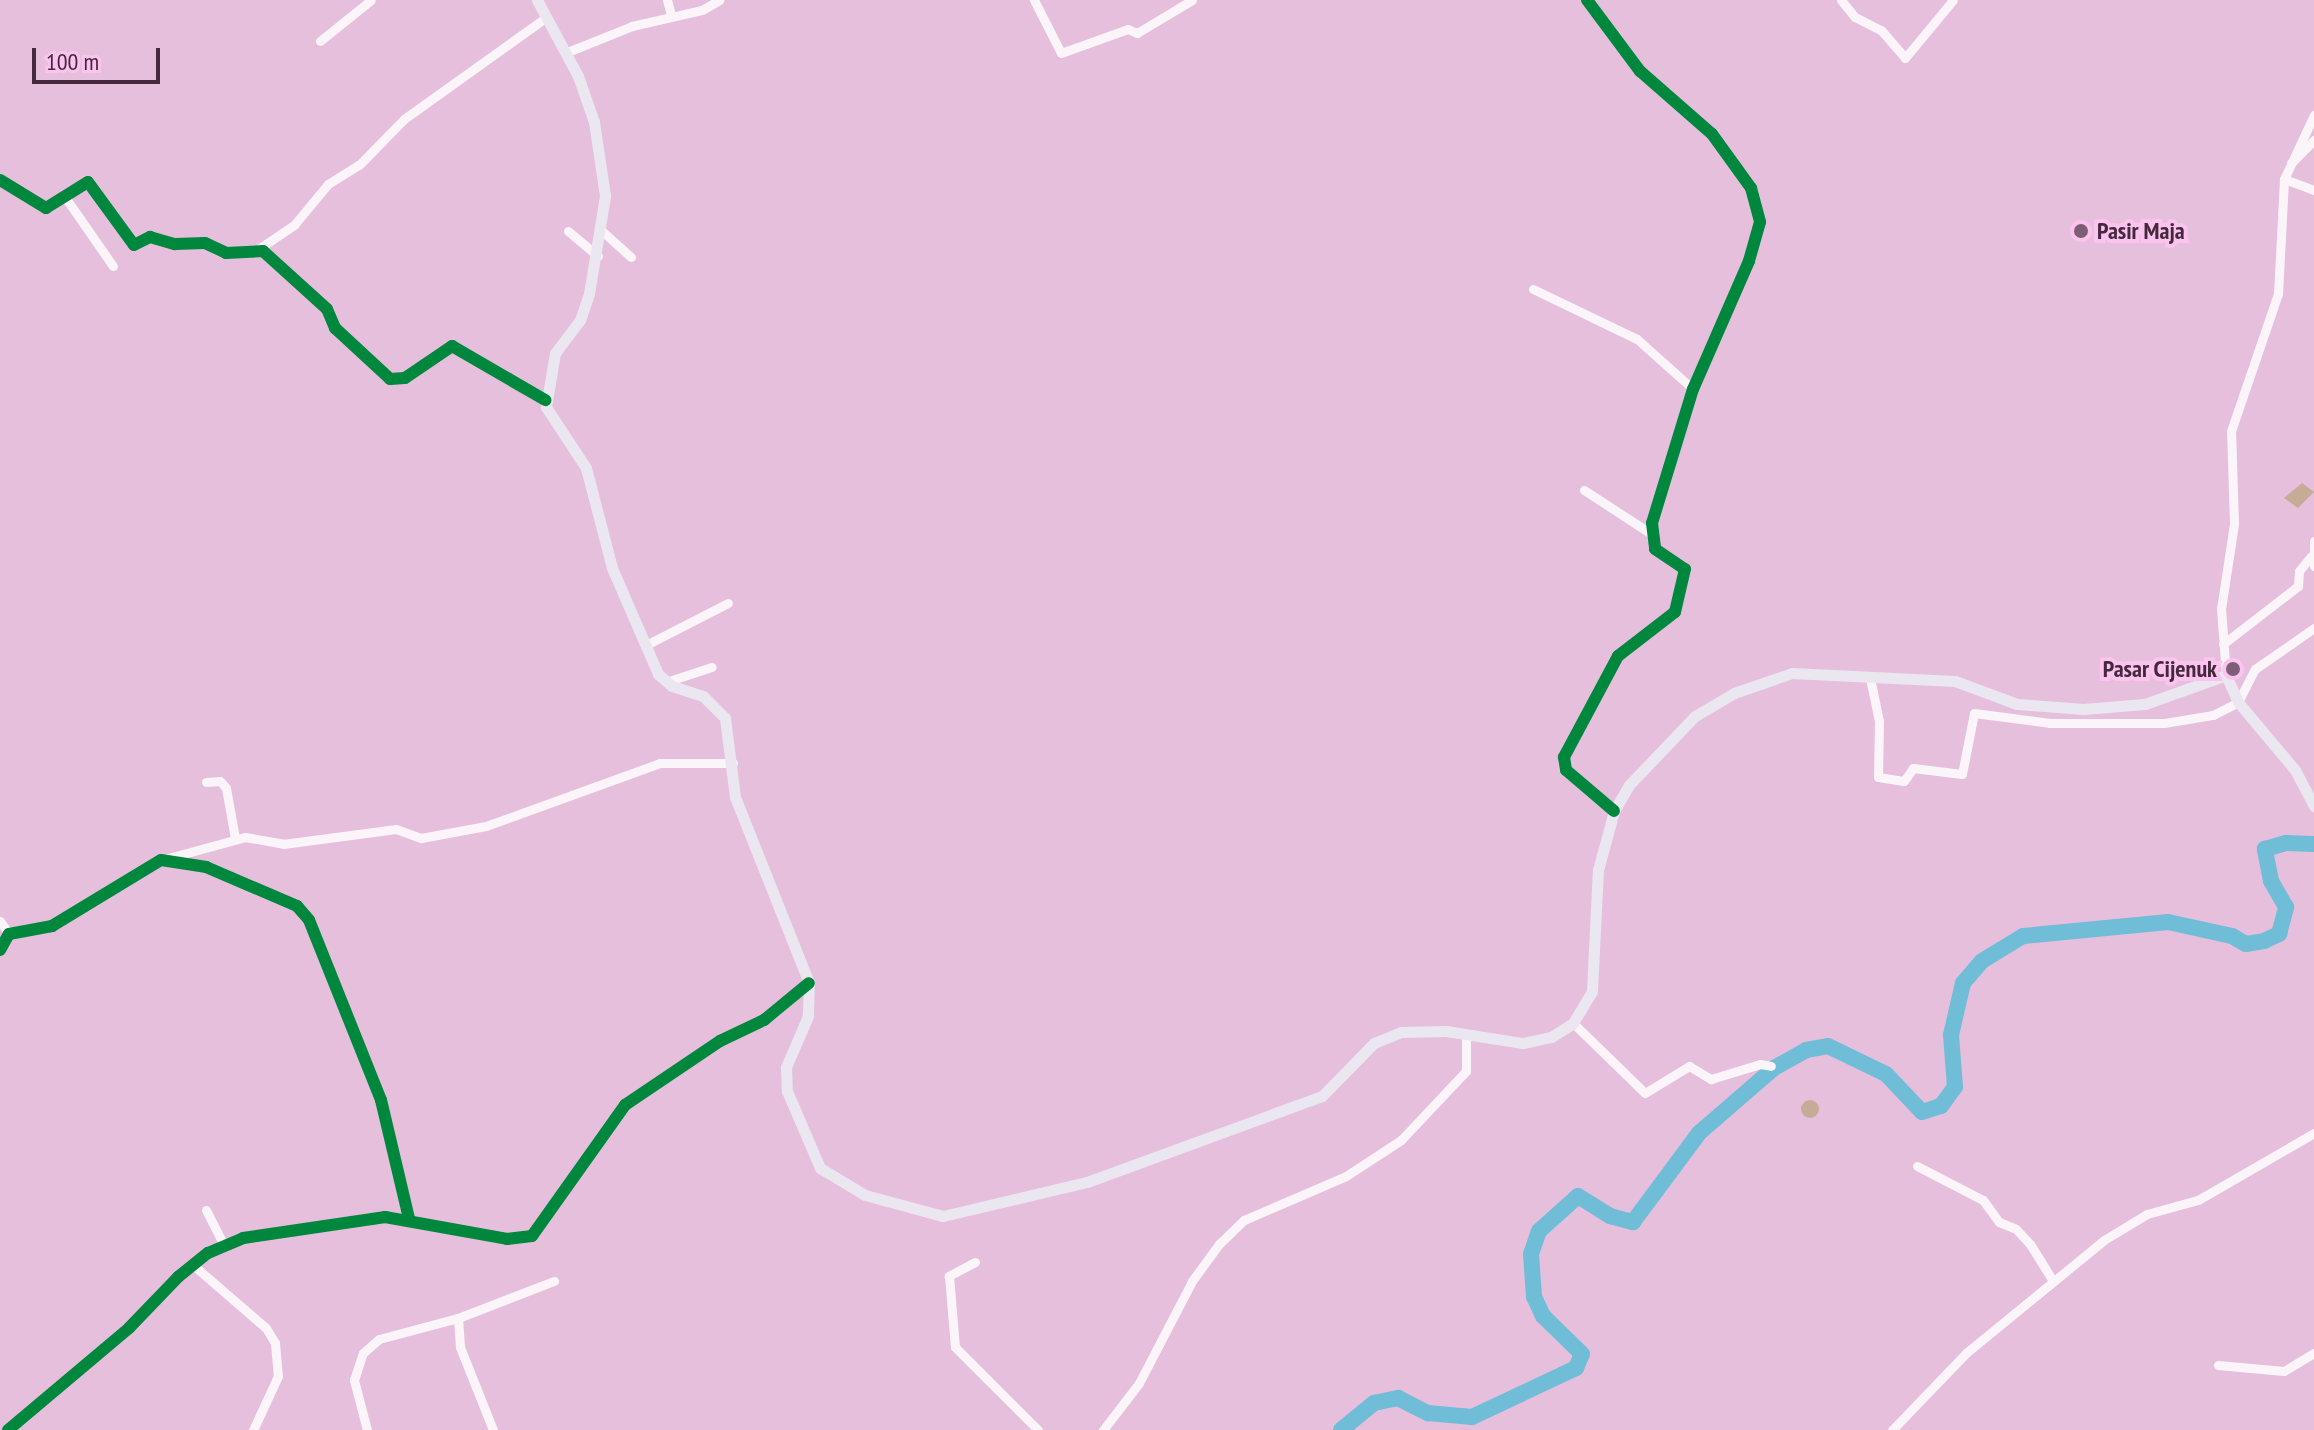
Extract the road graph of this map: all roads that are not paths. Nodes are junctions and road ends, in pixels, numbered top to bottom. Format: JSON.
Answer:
{"nodes":[{"id":1,"x":371,"y":0,"type":"edge"},
{"id":2,"x":537,"y":0,"type":"edge"},
{"id":3,"x":667,"y":0,"type":"edge"},
{"id":4,"x":719,"y":0,"type":"edge"},
{"id":5,"x":1034,"y":0,"type":"edge"},
{"id":6,"x":1192,"y":0,"type":"edge"},
{"id":7,"x":1587,"y":0,"type":"edge"},
{"id":8,"x":1841,"y":0,"type":"edge"},
{"id":9,"x":1953,"y":0,"type":"edge"},
{"id":10,"x":700,"y":5,"type":"edge"},
{"id":11,"x":671,"y":15,"type":"junction"},
{"id":12,"x":545,"y":18,"type":"junction"},
{"id":13,"x":320,"y":41,"type":"dead end"},
{"id":14,"x":565,"y":53,"type":"junction"},
{"id":15,"x":2314,"y":115,"type":"edge"},
{"id":16,"x":2314,"y":140,"type":"edge"},
{"id":17,"x":2291,"y":163,"type":"junction"},
{"id":18,"x":2284,"y":179,"type":"junction"},
{"id":19,"x":0,"y":180,"type":"edge"},
{"id":20,"x":2314,"y":190,"type":"edge"},
{"id":21,"x":65,"y":197,"type":"junction"},
{"id":22,"x":568,"y":231,"type":"dead end"},
{"id":23,"x":602,"y":231,"type":"junction"},
{"id":24,"x":257,"y":250,"type":"junction"},
{"id":25,"x":598,"y":256,"type":"junction"},
{"id":26,"x":631,"y":257,"type":"dead end"},
{"id":27,"x":113,"y":266,"type":"dead end"},
{"id":28,"x":1533,"y":289,"type":"dead end"},
{"id":29,"x":1693,"y":389,"type":"junction"},
{"id":30,"x":545,"y":400,"type":"junction"},
{"id":31,"x":1584,"y":490,"type":"dead end"},
{"id":32,"x":1650,"y":533,"type":"junction"},
{"id":33,"x":2314,"y":541,"type":"edge"},
{"id":34,"x":2313,"y":561,"type":"edge"},
{"id":35,"x":728,"y":603,"type":"dead end"},
{"id":36,"x":2314,"y":628,"type":"edge"},
{"id":37,"x":2223,"y":644,"type":"junction"},
{"id":38,"x":646,"y":645,"type":"junction"},
{"id":39,"x":712,"y":667,"type":"dead end"},
{"id":40,"x":2226,"y":675,"type":"junction"},
{"id":41,"x":1870,"y":678,"type":"junction"},
{"id":42,"x":666,"y":682,"type":"junction"},
{"id":43,"x":2238,"y":702,"type":"junction"},
{"id":44,"x":733,"y":763,"type":"junction"},
{"id":45,"x":206,"y":782,"type":"dead end"},
{"id":46,"x":2314,"y":806,"type":"edge"},
{"id":47,"x":1614,"y":811,"type":"junction"},
{"id":48,"x":235,"y":838,"type":"junction"},
{"id":49,"x":161,"y":860,"type":"junction"},
{"id":50,"x":0,"y":921,"type":"edge"},
{"id":51,"x":9,"y":934,"type":"junction"},
{"id":52,"x":0,"y":950,"type":"edge"},
{"id":53,"x":809,"y":983,"type":"junction"},
{"id":54,"x":1573,"y":1023,"type":"junction"},
{"id":55,"x":1466,"y":1034,"type":"junction"},
{"id":56,"x":1771,"y":1066,"type":"dead end"},
{"id":57,"x":2314,"y":1133,"type":"edge"},
{"id":58,"x":1917,"y":1166,"type":"dead end"},
{"id":59,"x":206,"y":1210,"type":"dead end"},
{"id":60,"x":409,"y":1218,"type":"junction"},
{"id":61,"x":224,"y":1245,"type":"junction"},
{"id":62,"x":975,"y":1262,"type":"dead end"},
{"id":63,"x":193,"y":1265,"type":"junction"},
{"id":64,"x":554,"y":1281,"type":"dead end"},
{"id":65,"x":2053,"y":1281,"type":"junction"},
{"id":66,"x":458,"y":1318,"type":"junction"},
{"id":67,"x":2314,"y":1353,"type":"edge"},
{"id":68,"x":2218,"y":1365,"type":"dead end"},
{"id":69,"x":0,"y":1426,"type":"edge"},
{"id":70,"x":6,"y":1430,"type":"edge"},
{"id":71,"x":253,"y":1430,"type":"edge"},
{"id":72,"x":367,"y":1430,"type":"edge"},
{"id":73,"x":493,"y":1430,"type":"edge"},
{"id":74,"x":1038,"y":1430,"type":"edge"},
{"id":75,"x":1103,"y":1430,"type":"edge"},
{"id":76,"x":1892,"y":1430,"type":"edge"}],
"edges":[{"from":1,"to":13,"type":"street"},
{"from":2,"to":12,"type":"main road"},
{"from":3,"to":11,"type":"street"},
{"from":4,"to":10,"type":"street"},
{"from":5,"to":6,"type":"street"},
{"from":7,"to":29,"type":"street"},
{"from":8,"to":9,"type":"street"},
{"from":10,"to":11,"type":"street"},
{"from":11,"to":14,"type":"street"},
{"from":12,"to":14,"type":"main road"},
{"from":12,"to":24,"type":"street"},
{"from":14,"to":23,"type":"main road"},
{"from":15,"to":17,"type":"street"},
{"from":16,"to":17,"type":"street"},
{"from":17,"to":18,"type":"street"},
{"from":18,"to":20,"type":"street"},
{"from":18,"to":37,"type":"street"},
{"from":19,"to":21,"type":"street"},
{"from":21,"to":24,"type":"street"},
{"from":21,"to":27,"type":"street"},
{"from":22,"to":25,"type":"street"},
{"from":23,"to":25,"type":"main road"},
{"from":23,"to":26,"type":"street"},
{"from":24,"to":30,"type":"street"},
{"from":25,"to":30,"type":"main road"},
{"from":28,"to":29,"type":"street"},
{"from":29,"to":32,"type":"street"},
{"from":30,"to":38,"type":"main road"},
{"from":31,"to":32,"type":"street"},
{"from":32,"to":47,"type":"street"},
{"from":33,"to":34,"type":"street"},
{"from":34,"to":37,"type":"street"},
{"from":35,"to":38,"type":"street"},
{"from":36,"to":43,"type":"street"},
{"from":37,"to":40,"type":"street"},
{"from":38,"to":42,"type":"main road"},
{"from":39,"to":42,"type":"street"},
{"from":40,"to":41,"type":"main road"},
{"from":40,"to":43,"type":"main road"},
{"from":41,"to":43,"type":"street"},
{"from":41,"to":47,"type":"main road"},
{"from":42,"to":44,"type":"main road"},
{"from":43,"to":46,"type":"main road"},
{"from":44,"to":48,"type":"street"},
{"from":44,"to":53,"type":"main road"},
{"from":45,"to":48,"type":"street"},
{"from":47,"to":54,"type":"main road"},
{"from":48,"to":49,"type":"street"},
{"from":49,"to":51,"type":"street"},
{"from":49,"to":60,"type":"street"},
{"from":50,"to":51,"type":"street"},
{"from":51,"to":52,"type":"street"},
{"from":53,"to":55,"type":"main road"},
{"from":53,"to":60,"type":"street"},
{"from":54,"to":55,"type":"main road"},
{"from":54,"to":56,"type":"street"},
{"from":55,"to":75,"type":"street"},
{"from":57,"to":65,"type":"street"},
{"from":58,"to":65,"type":"street"},
{"from":59,"to":61,"type":"street"},
{"from":60,"to":61,"type":"street"},
{"from":61,"to":63,"type":"street"},
{"from":62,"to":74,"type":"street"},
{"from":63,"to":70,"type":"street"},
{"from":63,"to":71,"type":"street"},
{"from":64,"to":66,"type":"street"},
{"from":65,"to":76,"type":"street"},
{"from":66,"to":72,"type":"street"},
{"from":66,"to":73,"type":"street"},
{"from":67,"to":68,"type":"street"},
{"from":69,"to":70,"type":"street"}]}
